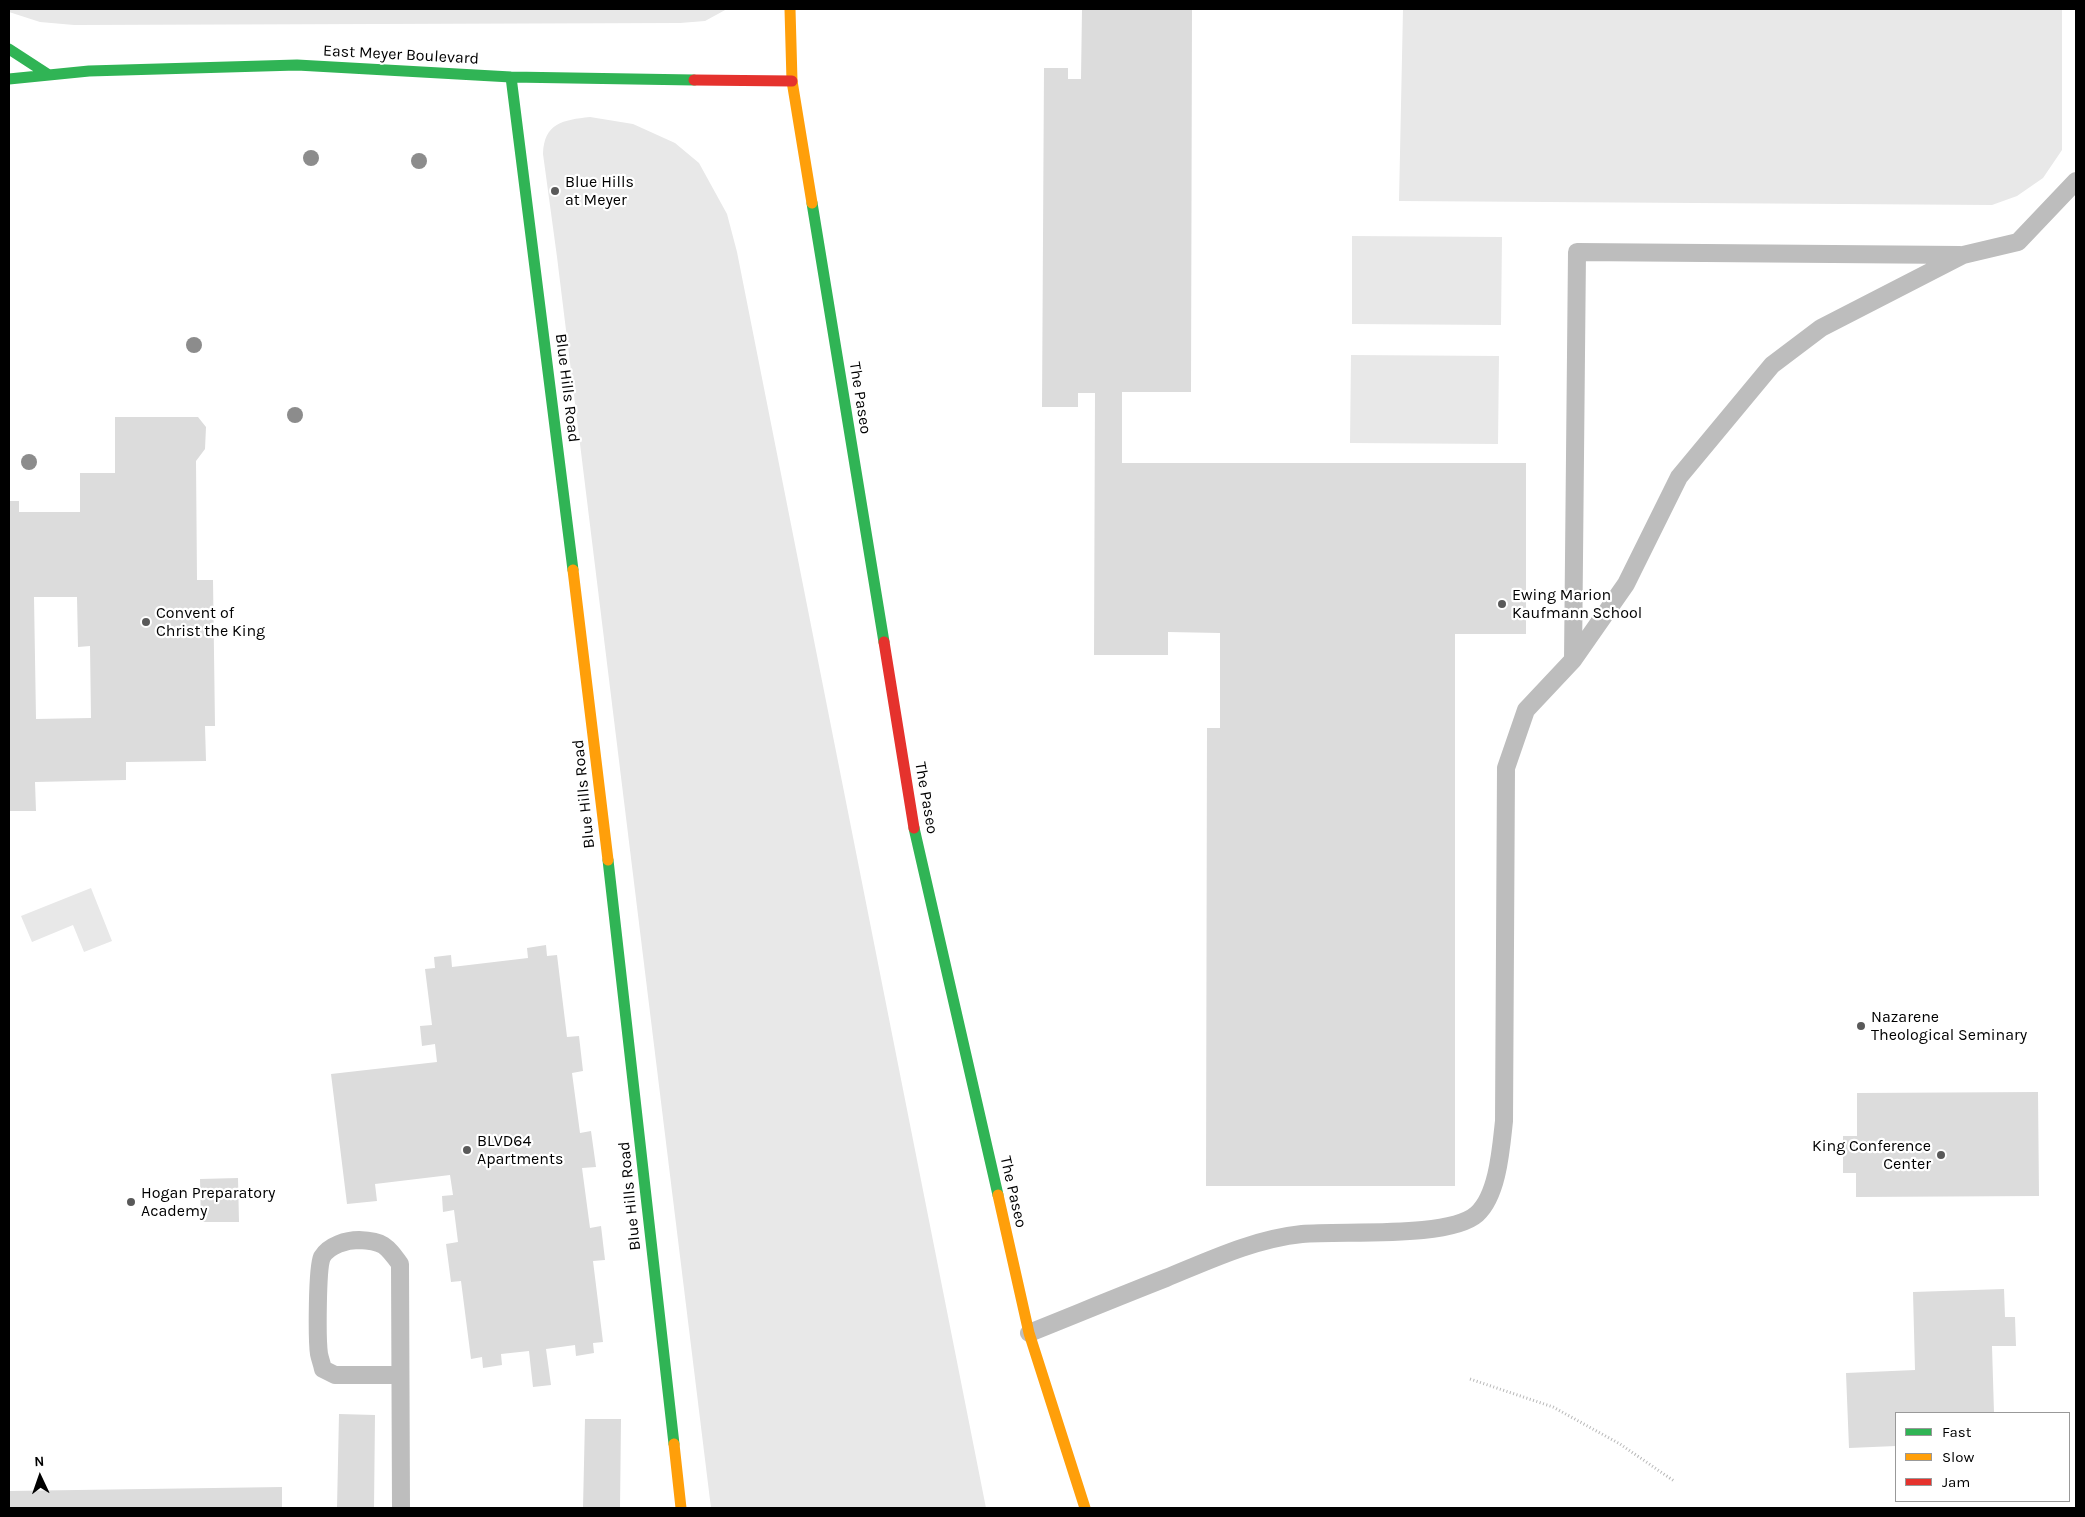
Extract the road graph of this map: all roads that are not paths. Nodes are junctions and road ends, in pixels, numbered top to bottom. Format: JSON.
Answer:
{"nodes":[{"id":1,"x":790,"y":9,"type":"edge"},
{"id":2,"x":9,"y":49,"type":"edge"},
{"id":3,"x":48,"y":75,"type":"junction"},
{"id":4,"x":511,"y":77,"type":"junction"},
{"id":5,"x":9,"y":79,"type":"edge"},
{"id":6,"x":792,"y":81,"type":"junction"},
{"id":7,"x":2076,"y":181,"type":"edge"},
{"id":8,"x":1963,"y":255,"type":"junction"},
{"id":9,"x":1573,"y":660,"type":"junction"},
{"id":10,"x":1029,"y":1333,"type":"junction"},
{"id":11,"x":400,"y":1375,"type":"junction"},
{"id":12,"x":402,"y":1508,"type":"edge"},
{"id":13,"x":681,"y":1508,"type":"edge"},
{"id":14,"x":1086,"y":1508,"type":"edge"}],
"edges":[{"from":1,"to":6,"type":"main road","name":"The Paseo"},
{"from":2,"to":3,"type":"main road"},
{"from":3,"to":4,"type":"main road","name":"East Meyer Boulevard"},
{"from":3,"to":5,"type":"main road","name":"East Meyer Boulevard"},
{"from":4,"to":6,"type":"main road","name":"East Meyer Boulevard"},
{"from":4,"to":13,"type":"main road","name":"Blue Hills Road"},
{"from":6,"to":10,"type":"main road","name":"The Paseo"},
{"from":7,"to":8,"type":"lane"},
{"from":8,"to":9,"type":"lane"},
{"from":8,"to":9,"type":"lane"},
{"from":9,"to":10,"type":"lane"},
{"from":10,"to":14,"type":"main road","name":"The Paseo"},
{"from":11,"to":11,"type":"lane"},
{"from":11,"to":12,"type":"lane"}]}
